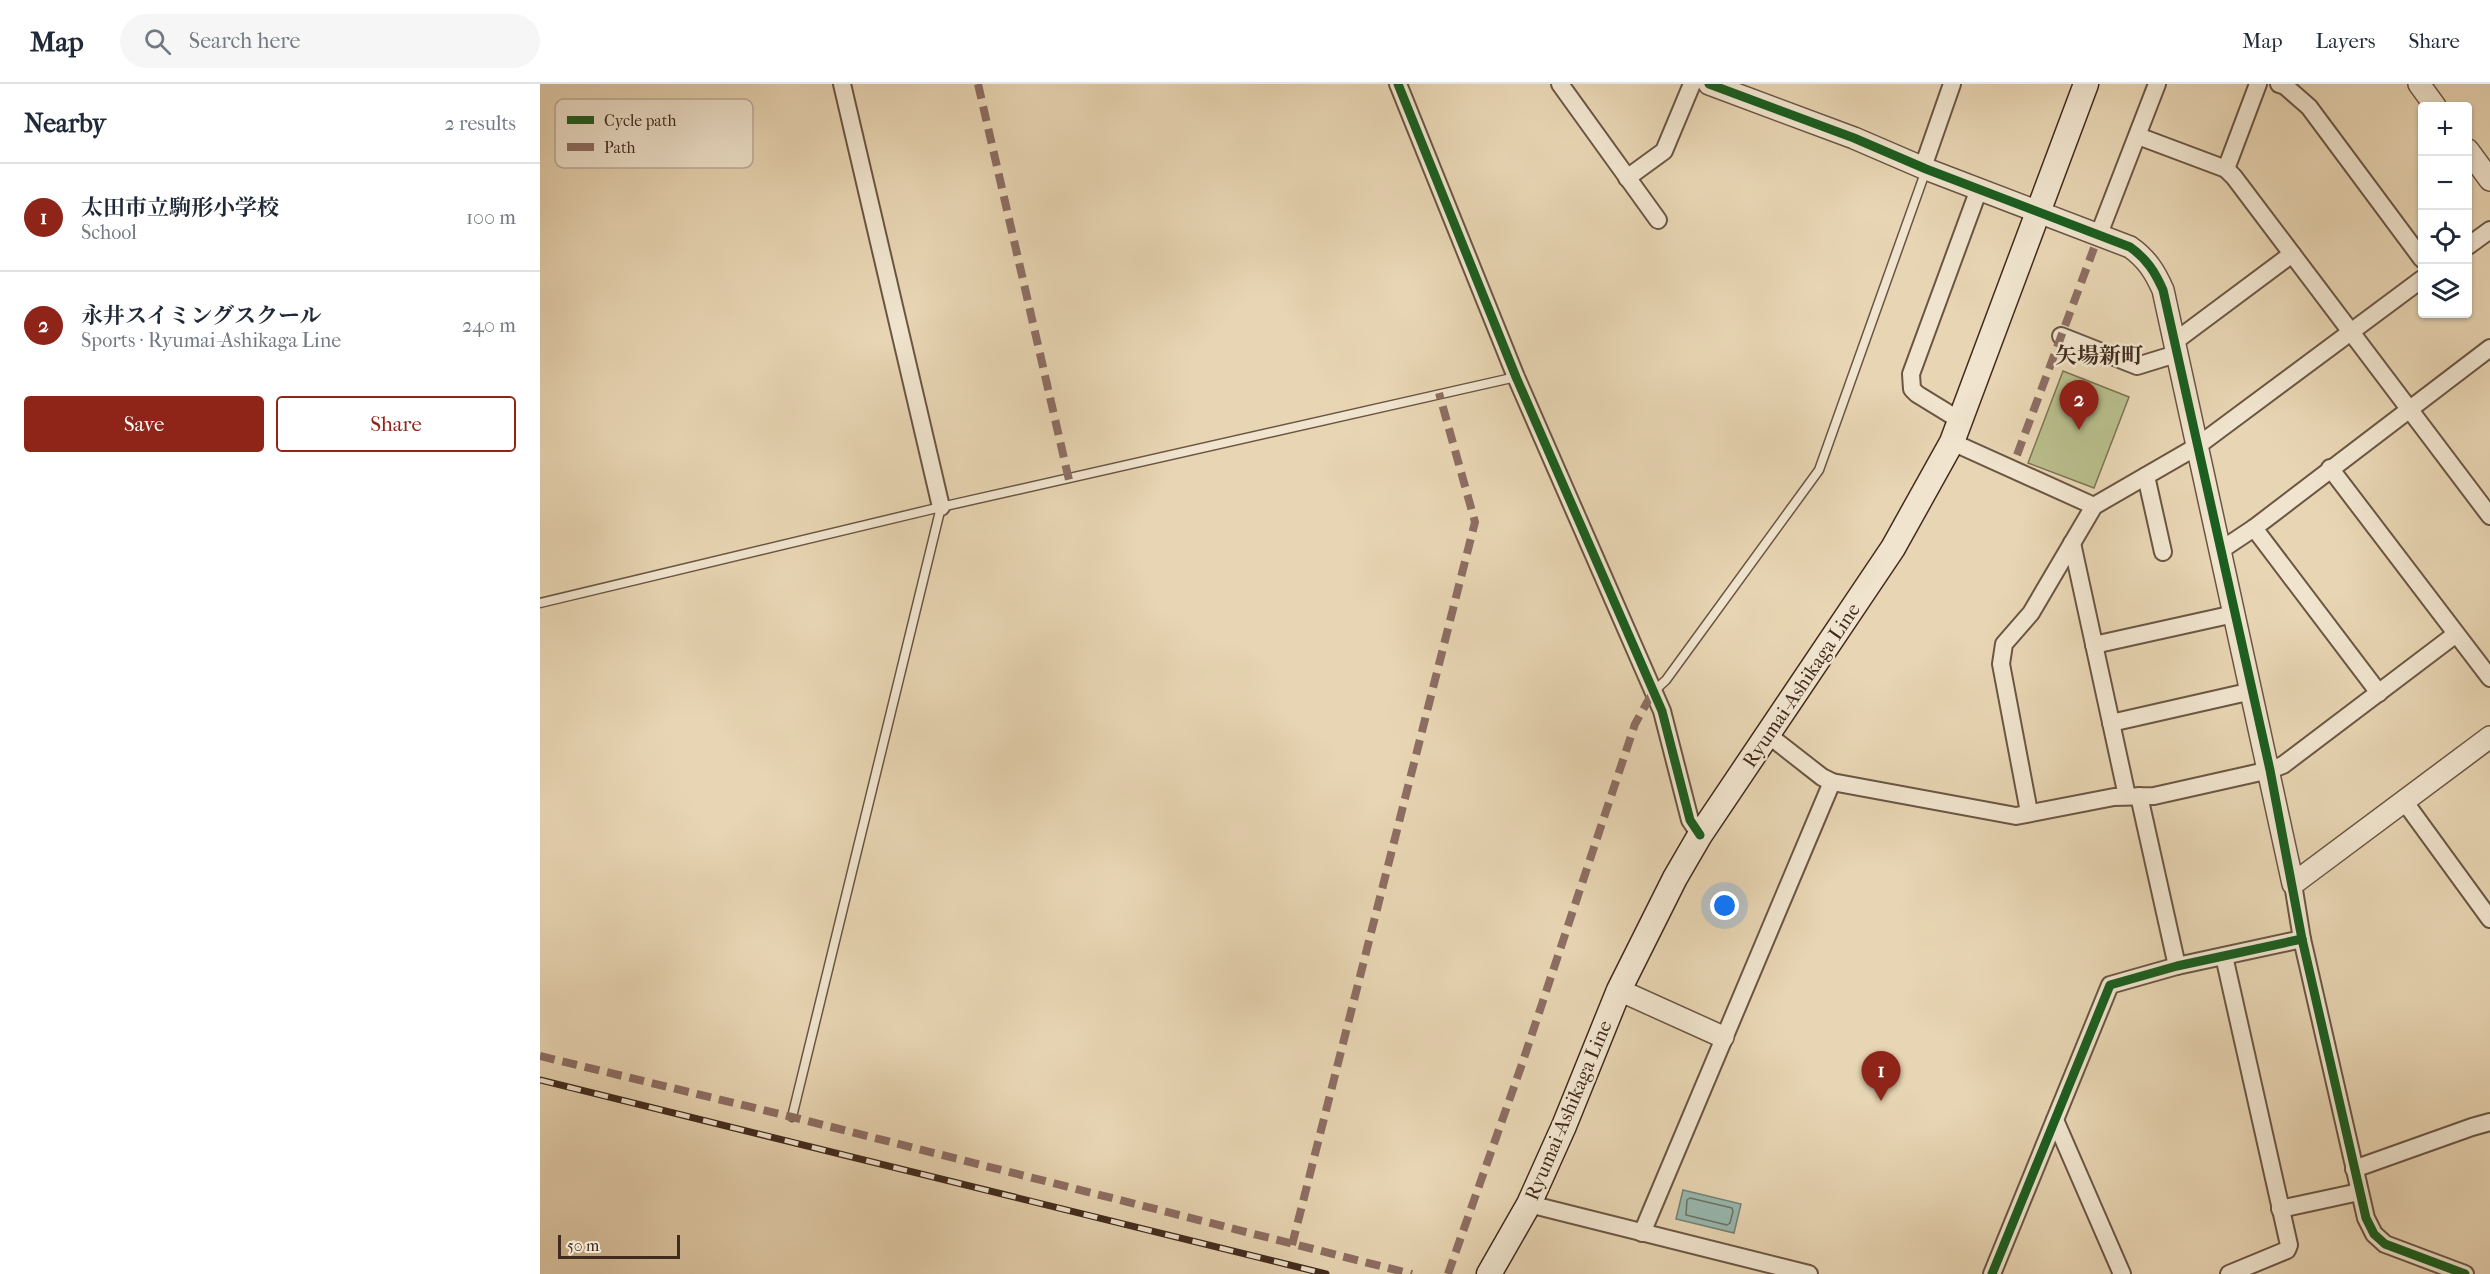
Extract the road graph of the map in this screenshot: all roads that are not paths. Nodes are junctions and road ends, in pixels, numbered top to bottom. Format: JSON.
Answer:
{"nodes":[{"id":1,"x":842,"y":84,"type":"edge"},
{"id":2,"x":1398,"y":84,"type":"edge"},
{"id":3,"x":1560,"y":84,"type":"edge"},
{"id":4,"x":1692,"y":84,"type":"edge"},
{"id":5,"x":1709,"y":84,"type":"edge"},
{"id":6,"x":1952,"y":84,"type":"edge"},
{"id":7,"x":2086,"y":84,"type":"edge"},
{"id":8,"x":2157,"y":84,"type":"edge"},
{"id":9,"x":2258,"y":84,"type":"edge"},
{"id":10,"x":2278,"y":84,"type":"edge"},
{"id":11,"x":2419,"y":84,"type":"edge"},
{"id":12,"x":2432,"y":102,"type":"edge"},
{"id":13,"x":2138,"y":136,"type":"junction"},
{"id":14,"x":2472,"y":155,"type":"edge"},
{"id":15,"x":1924,"y":168,"type":"junction"},
{"id":16,"x":2226,"y":169,"type":"junction"},
{"id":17,"x":1627,"y":178,"type":"junction"},
{"id":18,"x":2490,"y":180,"type":"edge"},
{"id":19,"x":1979,"y":189,"type":"junction"},
{"id":20,"x":2039,"y":212,"type":"junction"},
{"id":21,"x":1658,"y":220,"type":"dead end"},
{"id":22,"x":2490,"y":230,"type":"edge"},
{"id":23,"x":2099,"y":234,"type":"junction"},
{"id":24,"x":2472,"y":243,"type":"edge"},
{"id":25,"x":2292,"y":254,"type":"junction"},
{"id":26,"x":2418,"y":254,"type":"edge"},
{"id":27,"x":2418,"y":282,"type":"edge"},
{"id":28,"x":2351,"y":332,"type":"junction"},
{"id":29,"x":2061,"y":336,"type":"dead end"},
{"id":30,"x":2175,"y":348,"type":"junction"},
{"id":31,"x":2490,"y":348,"type":"edge"},
{"id":32,"x":1516,"y":377,"type":"junction"},
{"id":33,"x":2409,"y":409,"type":"junction"},
{"id":34,"x":1956,"y":431,"type":"junction"},
{"id":35,"x":2196,"y":447,"type":"junction"},
{"id":36,"x":2330,"y":468,"type":"junction"},
{"id":37,"x":2146,"y":476,"type":"junction"},
{"id":38,"x":2094,"y":506,"type":"junction"},
{"id":39,"x":941,"y":507,"type":"junction"},
{"id":40,"x":2490,"y":516,"type":"edge"},
{"id":41,"x":2254,"y":528,"type":"junction"},
{"id":42,"x":2072,"y":543,"type":"junction"},
{"id":43,"x":2221,"y":550,"type":"junction"},
{"id":44,"x":2163,"y":552,"type":"dead end"},
{"id":45,"x":540,"y":603,"type":"edge"},
{"id":46,"x":2234,"y":614,"type":"junction"},
{"id":47,"x":2456,"y":634,"type":"junction"},
{"id":48,"x":2094,"y":645,"type":"junction"},
{"id":49,"x":2490,"y":678,"type":"edge"},
{"id":50,"x":2252,"y":691,"type":"junction"},
{"id":51,"x":1653,"y":692,"type":"junction"},
{"id":52,"x":2379,"y":693,"type":"junction"},
{"id":53,"x":2111,"y":723,"type":"junction"},
{"id":54,"x":1767,"y":734,"type":"junction"},
{"id":55,"x":2490,"y":737,"type":"edge"},
{"id":56,"x":2270,"y":770,"type":"junction"},
{"id":57,"x":1832,"y":782,"type":"junction"},
{"id":58,"x":2133,"y":796,"type":"junction"},
{"id":59,"x":2404,"y":801,"type":"junction"},
{"id":60,"x":2029,"y":812,"type":"junction"},
{"id":61,"x":1700,"y":835,"type":"junction"},
{"id":62,"x":2293,"y":884,"type":"junction"},
{"id":63,"x":2490,"y":919,"type":"edge"},
{"id":64,"x":2302,"y":939,"type":"junction"},
{"id":65,"x":2224,"y":956,"type":"junction"},
{"id":66,"x":2177,"y":966,"type":"junction"},
{"id":67,"x":1619,"y":990,"type":"junction"},
{"id":68,"x":1723,"y":1037,"type":"junction"},
{"id":69,"x":792,"y":1117,"type":"dead end"},
{"id":70,"x":2055,"y":1120,"type":"junction"},
{"id":71,"x":2490,"y":1122,"type":"edge"},
{"id":72,"x":2354,"y":1169,"type":"junction"},
{"id":73,"x":2359,"y":1192,"type":"junction"},
{"id":74,"x":1529,"y":1204,"type":"junction"},
{"id":75,"x":2280,"y":1209,"type":"junction"},
{"id":76,"x":1642,"y":1233,"type":"junction"},
{"id":77,"x":1489,"y":1274,"type":"edge"},
{"id":78,"x":1809,"y":1274,"type":"edge"},
{"id":79,"x":1992,"y":1274,"type":"edge"},
{"id":80,"x":2122,"y":1274,"type":"edge"},
{"id":81,"x":2229,"y":1274,"type":"edge"},
{"id":82,"x":2465,"y":1274,"type":"edge"}],
"edges":[{"from":1,"to":39,"type":"street"},
{"from":2,"to":32,"type":"street"},
{"from":3,"to":17,"type":"street"},
{"from":4,"to":17,"type":"street"},
{"from":5,"to":15,"type":"street"},
{"from":6,"to":15,"type":"street"},
{"from":7,"to":20,"type":"main road","name":"Ryumai-Ashikaga Line"},
{"from":8,"to":13,"type":"street"},
{"from":9,"to":16,"type":"street"},
{"from":10,"to":26,"type":"street"},
{"from":11,"to":12,"type":"street"},
{"from":13,"to":16,"type":"street"},
{"from":13,"to":23,"type":"street"},
{"from":14,"to":18,"type":"street"},
{"from":15,"to":19,"type":"street"},
{"from":15,"to":51,"type":"lane"},
{"from":16,"to":25,"type":"street"},
{"from":17,"to":21,"type":"street"},
{"from":19,"to":20,"type":"street"},
{"from":19,"to":34,"type":"street"},
{"from":20,"to":23,"type":"street"},
{"from":20,"to":34,"type":"main road","name":"Ryumai-Ashikaga Line"},
{"from":22,"to":24,"type":"street"},
{"from":23,"to":30,"type":"street"},
{"from":25,"to":28,"type":"street"},
{"from":25,"to":30,"type":"street"},
{"from":27,"to":28,"type":"street"},
{"from":28,"to":33,"type":"street"},
{"from":28,"to":35,"type":"street"},
{"from":29,"to":30,"type":"street"},
{"from":30,"to":35,"type":"street"},
{"from":31,"to":33,"type":"street"},
{"from":32,"to":39,"type":"lane"},
{"from":32,"to":51,"type":"street"},
{"from":33,"to":36,"type":"street"},
{"from":33,"to":40,"type":"street"},
{"from":34,"to":38,"type":"street"},
{"from":34,"to":54,"type":"main road","name":"Ryumai-Ashikaga Line"},
{"from":35,"to":37,"type":"street"},
{"from":35,"to":43,"type":"street"},
{"from":36,"to":41,"type":"street"},
{"from":36,"to":47,"type":"street"},
{"from":37,"to":38,"type":"street"},
{"from":37,"to":44,"type":"street"},
{"from":38,"to":42,"type":"street"},
{"from":39,"to":45,"type":"lane"},
{"from":39,"to":69,"type":"lane"},
{"from":41,"to":43,"type":"street"},
{"from":41,"to":52,"type":"street"},
{"from":42,"to":48,"type":"street"},
{"from":42,"to":60,"type":"street"},
{"from":43,"to":46,"type":"street"},
{"from":46,"to":48,"type":"street"},
{"from":46,"to":50,"type":"street"},
{"from":47,"to":49,"type":"street"},
{"from":47,"to":52,"type":"street"},
{"from":48,"to":53,"type":"street"},
{"from":50,"to":53,"type":"street"},
{"from":50,"to":56,"type":"street"},
{"from":51,"to":61,"type":"street"},
{"from":52,"to":56,"type":"street"},
{"from":53,"to":58,"type":"street"},
{"from":54,"to":57,"type":"street"},
{"from":54,"to":61,"type":"main road","name":"Ryumai-Ashikaga Line"},
{"from":55,"to":59,"type":"street"},
{"from":56,"to":58,"type":"street"},
{"from":56,"to":62,"type":"street"},
{"from":57,"to":60,"type":"street"},
{"from":57,"to":68,"type":"street"},
{"from":58,"to":60,"type":"street"},
{"from":58,"to":66,"type":"street"},
{"from":59,"to":62,"type":"street"},
{"from":59,"to":63,"type":"street"},
{"from":61,"to":67,"type":"main road","name":"Ryumai-Ashikaga Line"},
{"from":62,"to":64,"type":"street"},
{"from":64,"to":65,"type":"street"},
{"from":64,"to":72,"type":"street"},
{"from":65,"to":66,"type":"street"},
{"from":65,"to":75,"type":"street"},
{"from":66,"to":70,"type":"street"},
{"from":67,"to":68,"type":"street"},
{"from":67,"to":74,"type":"main road","name":"Ryumai-Ashikaga Line"},
{"from":68,"to":76,"type":"street"},
{"from":70,"to":79,"type":"street"},
{"from":70,"to":80,"type":"street"},
{"from":71,"to":72,"type":"street"},
{"from":72,"to":73,"type":"street"},
{"from":73,"to":75,"type":"street"},
{"from":73,"to":82,"type":"street"},
{"from":74,"to":76,"type":"street"},
{"from":74,"to":77,"type":"main road","name":"Ryumai-Ashikaga Line"},
{"from":75,"to":81,"type":"street"},
{"from":76,"to":78,"type":"street"}]}
